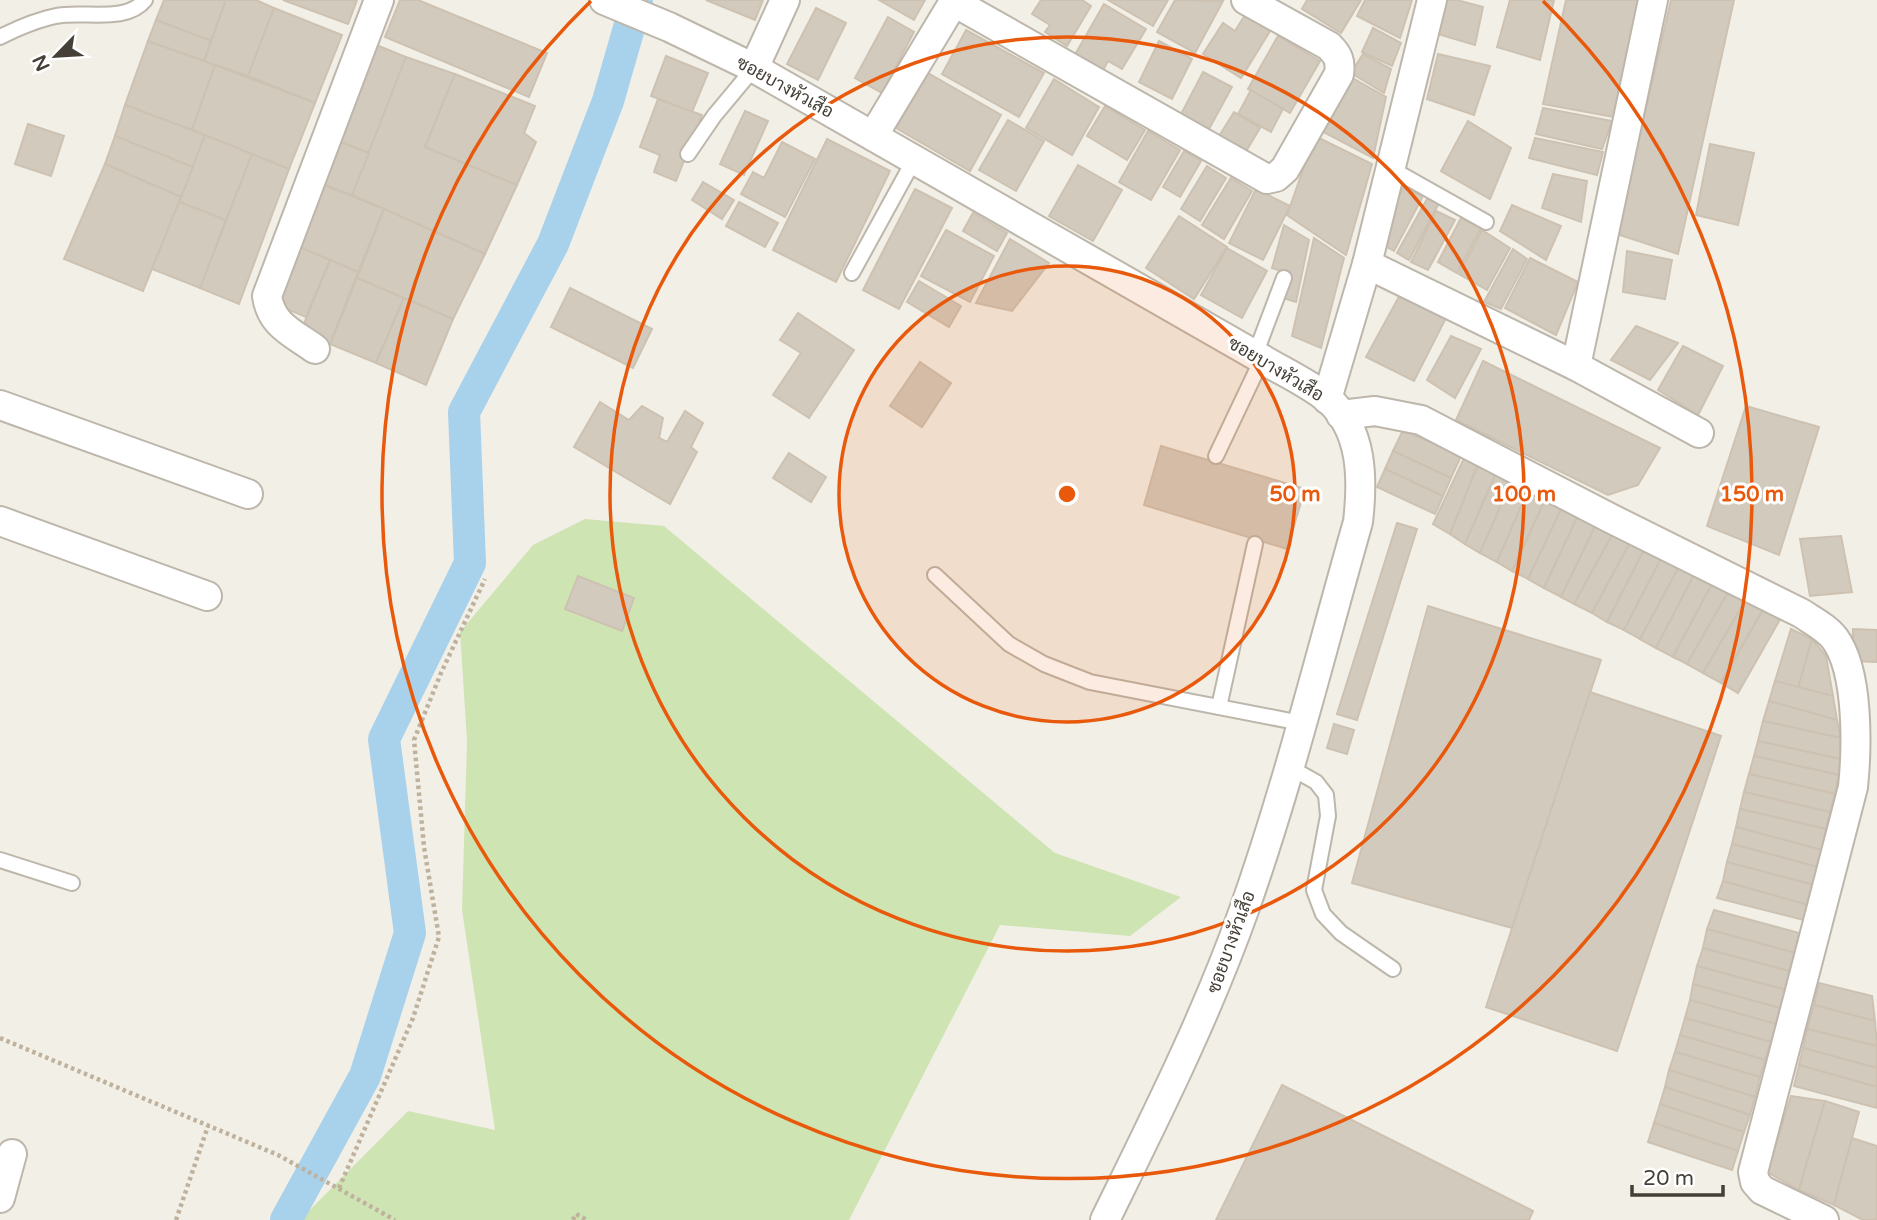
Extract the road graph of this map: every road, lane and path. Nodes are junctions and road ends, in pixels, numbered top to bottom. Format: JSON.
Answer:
{"nodes":[{"id":1,"x":145,"y":0,"type":"edge"},
{"id":2,"x":379,"y":0,"type":"edge"},
{"id":3,"x":604,"y":0,"type":"edge"},
{"id":4,"x":785,"y":0,"type":"edge"},
{"id":5,"x":1246,"y":0,"type":"edge"},
{"id":6,"x":1432,"y":0,"type":"edge"},
{"id":7,"x":1653,"y":0,"type":"edge"},
{"id":8,"x":955,"y":1,"type":"edge"},
{"id":9,"x":0,"y":37,"type":"edge"},
{"id":10,"x":754,"y":68,"type":"junction"},
{"id":11,"x":873,"y":136,"type":"junction"},
{"id":12,"x":688,"y":155,"type":"dead end"},
{"id":13,"x":914,"y":160,"type":"junction"},
{"id":14,"x":1390,"y":168,"type":"junction"},
{"id":15,"x":1486,"y":222,"type":"dead end"},
{"id":16,"x":1367,"y":264,"type":"junction"},
{"id":17,"x":852,"y":273,"type":"dead end"},
{"id":18,"x":1284,"y":278,"type":"dead end"},
{"id":19,"x":315,"y":349,"type":"dead end"},
{"id":20,"x":1259,"y":357,"type":"junction"},
{"id":21,"x":1576,"y":366,"type":"junction"},
{"id":22,"x":0,"y":405,"type":"edge"},
{"id":23,"x":1334,"y":407,"type":"junction"},
{"id":24,"x":1699,"y":433,"type":"dead end"},
{"id":25,"x":1216,"y":456,"type":"dead end"},
{"id":26,"x":248,"y":494,"type":"dead end"},
{"id":27,"x":0,"y":521,"type":"edge"},
{"id":28,"x":1255,"y":544,"type":"dead end"},
{"id":29,"x":935,"y":575,"type":"dead end"},
{"id":30,"x":485,"y":579,"type":"dead end"},
{"id":31,"x":207,"y":596,"type":"dead end"},
{"id":32,"x":1219,"y":707,"type":"junction"},
{"id":33,"x":1301,"y":723,"type":"junction"},
{"id":34,"x":1289,"y":767,"type":"junction"},
{"id":35,"x":0,"y":860,"type":"edge"},
{"id":36,"x":72,"y":883,"type":"dead end"},
{"id":37,"x":1393,"y":969,"type":"dead end"},
{"id":38,"x":0,"y":1038,"type":"edge"},
{"id":39,"x":208,"y":1126,"type":"junction"},
{"id":40,"x":12,"y":1154,"type":"dead end"},
{"id":41,"x":339,"y":1188,"type":"junction"},
{"id":42,"x":0,"y":1198,"type":"edge"},
{"id":43,"x":176,"y":1220,"type":"edge"},
{"id":44,"x":395,"y":1220,"type":"edge"},
{"id":45,"x":573,"y":1220,"type":"edge"},
{"id":46,"x":587,"y":1220,"type":"edge"},
{"id":47,"x":1105,"y":1220,"type":"edge"},
{"id":48,"x":1824,"y":1220,"type":"edge"}],
"edges":[{"from":1,"to":9,"type":"lane"},
{"from":2,"to":19,"type":"street"},
{"from":3,"to":10,"type":"street","name":"ซอยบางหัวเสือ"},
{"from":4,"to":10,"type":"street"},
{"from":5,"to":8,"type":"street"},
{"from":6,"to":14,"type":"street"},
{"from":7,"to":21,"type":"street"},
{"from":8,"to":11,"type":"street"},
{"from":10,"to":11,"type":"street","name":"ซอยบางหัวเสือ"},
{"from":10,"to":12,"type":"lane"},
{"from":11,"to":13,"type":"street","name":"ซอยบางหัวเสือ"},
{"from":13,"to":17,"type":"lane"},
{"from":13,"to":20,"type":"street","name":"ซอยบางหัวเสือ"},
{"from":14,"to":15,"type":"lane"},
{"from":14,"to":16,"type":"street"},
{"from":16,"to":21,"type":"street"},
{"from":16,"to":23,"type":"street"},
{"from":18,"to":20,"type":"lane"},
{"from":20,"to":23,"type":"street","name":"ซอยบางหัวเสือ"},
{"from":20,"to":25,"type":"lane"},
{"from":21,"to":24,"type":"street"},
{"from":22,"to":26,"type":"street"},
{"from":23,"to":33,"type":"street","name":"ซอยบางหัวเสือ"},
{"from":23,"to":48,"type":"street"},
{"from":27,"to":31,"type":"street"},
{"from":28,"to":32,"type":"lane"},
{"from":29,"to":32,"type":"lane"},
{"from":30,"to":41,"type":"path"},
{"from":32,"to":33,"type":"lane"},
{"from":33,"to":34,"type":"street","name":"ซอยบางหัวเสือ"},
{"from":34,"to":37,"type":"lane"},
{"from":34,"to":47,"type":"street","name":"ซอยบางหัวเสือ"},
{"from":35,"to":36,"type":"lane"},
{"from":38,"to":39,"type":"path"},
{"from":39,"to":41,"type":"path"},
{"from":39,"to":43,"type":"path"},
{"from":40,"to":42,"type":"street"},
{"from":41,"to":44,"type":"path"},
{"from":45,"to":46,"type":"path"}]}
